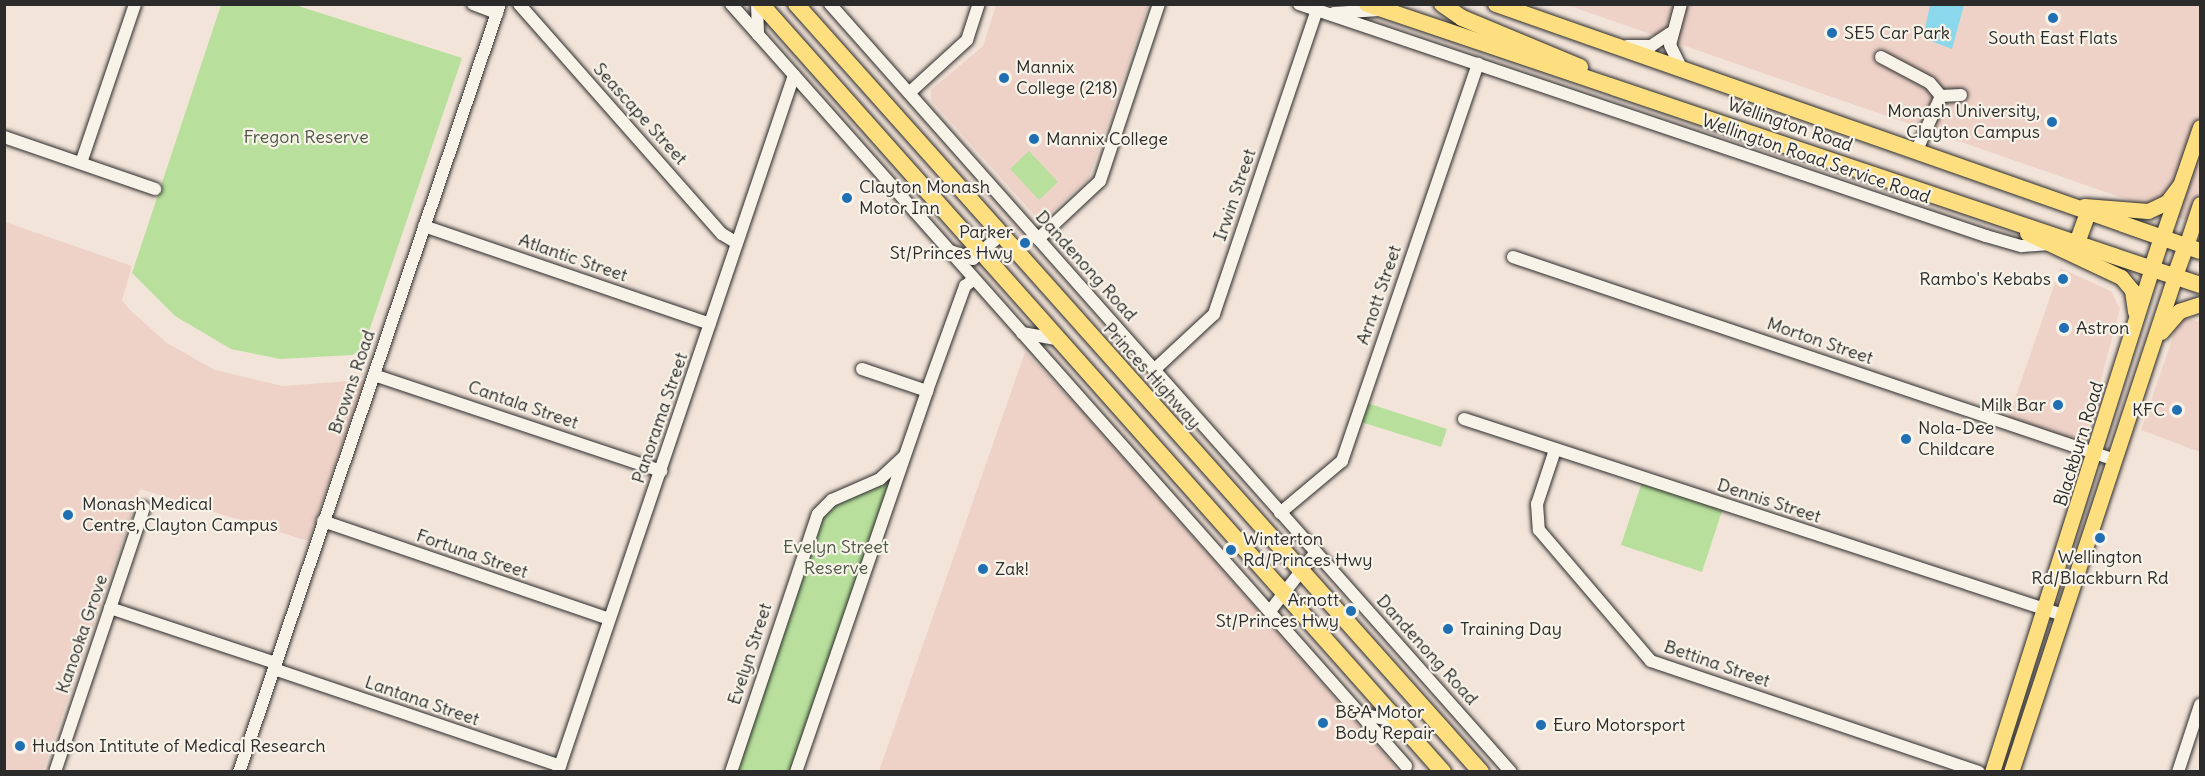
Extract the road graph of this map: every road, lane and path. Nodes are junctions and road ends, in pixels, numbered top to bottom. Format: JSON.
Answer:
{"nodes":[{"id":1,"x":135,"y":4,"type":"edge"},
{"id":2,"x":473,"y":4,"type":"edge"},
{"id":3,"x":519,"y":4,"type":"edge"},
{"id":4,"x":731,"y":4,"type":"edge"},
{"id":5,"x":759,"y":4,"type":"edge"},
{"id":6,"x":796,"y":4,"type":"edge"},
{"id":7,"x":830,"y":4,"type":"edge"},
{"id":8,"x":979,"y":4,"type":"edge"},
{"id":9,"x":1160,"y":4,"type":"edge"},
{"id":10,"x":1299,"y":4,"type":"edge"},
{"id":11,"x":1442,"y":4,"type":"edge"},
{"id":12,"x":1496,"y":4,"type":"edge"},
{"id":13,"x":1681,"y":4,"type":"edge"},
{"id":14,"x":1374,"y":7,"type":"edge"},
{"id":15,"x":498,"y":8,"type":"edge"},
{"id":16,"x":1323,"y":12,"type":"junction"},
{"id":17,"x":1670,"y":33,"type":"junction"},
{"id":18,"x":758,"y":34,"type":"junction"},
{"id":19,"x":1614,"y":45,"type":"junction"},
{"id":20,"x":1881,"y":57,"type":"dead end"},
{"id":21,"x":1478,"y":64,"type":"junction"},
{"id":22,"x":1556,"y":70,"type":"junction"},
{"id":23,"x":1682,"y":70,"type":"junction"},
{"id":24,"x":794,"y":75,"type":"junction"},
{"id":25,"x":909,"y":93,"type":"junction"},
{"id":26,"x":1961,"y":95,"type":"dead end"},
{"id":27,"x":1572,"y":96,"type":"junction"},
{"id":28,"x":1941,"y":96,"type":"junction"},
{"id":29,"x":1680,"y":108,"type":"junction"},
{"id":30,"x":2200,"y":127,"type":"edge"},
{"id":31,"x":4,"y":137,"type":"edge"},
{"id":32,"x":1916,"y":152,"type":"junction"},
{"id":33,"x":81,"y":163,"type":"junction"},
{"id":34,"x":2180,"y":185,"type":"junction"},
{"id":35,"x":155,"y":189,"type":"dead end"},
{"id":36,"x":2200,"y":204,"type":"edge"},
{"id":37,"x":2089,"y":209,"type":"junction"},
{"id":38,"x":424,"y":226,"type":"junction"},
{"id":39,"x":1001,"y":235,"type":"junction"},
{"id":40,"x":2162,"y":238,"type":"junction"},
{"id":41,"x":1038,"y":239,"type":"junction"},
{"id":42,"x":2055,"y":241,"type":"junction"},
{"id":43,"x":737,"y":243,"type":"junction"},
{"id":44,"x":946,"y":249,"type":"junction"},
{"id":45,"x":2193,"y":249,"type":"edge"},
{"id":46,"x":2078,"y":250,"type":"junction"},
{"id":47,"x":982,"y":253,"type":"junction"},
{"id":48,"x":1513,"y":257,"type":"dead end"},
{"id":49,"x":2152,"y":268,"type":"junction"},
{"id":50,"x":2175,"y":276,"type":"junction"},
{"id":51,"x":973,"y":279,"type":"junction"},
{"id":52,"x":2200,"y":285,"type":"edge"},
{"id":53,"x":2200,"y":304,"type":"edge"},
{"id":54,"x":2136,"y":321,"type":"junction"},
{"id":55,"x":710,"y":324,"type":"junction"},
{"id":56,"x":1022,"y":333,"type":"junction"},
{"id":57,"x":1057,"y":339,"type":"junction"},
{"id":58,"x":2153,"y":343,"type":"junction"},
{"id":59,"x":862,"y":369,"type":"dead end"},
{"id":60,"x":1154,"y":370,"type":"junction"},
{"id":61,"x":374,"y":375,"type":"junction"},
{"id":62,"x":927,"y":391,"type":"junction"},
{"id":63,"x":1464,"y":419,"type":"dead end"},
{"id":64,"x":1555,"y":450,"type":"junction"},
{"id":65,"x":2097,"y":454,"type":"junction"},
{"id":66,"x":905,"y":455,"type":"junction"},
{"id":67,"x":2115,"y":460,"type":"junction"},
{"id":68,"x":661,"y":471,"type":"junction"},
{"id":69,"x":144,"y":508,"type":"dead end"},
{"id":70,"x":1280,"y":513,"type":"junction"},
{"id":71,"x":323,"y":521,"type":"junction"},
{"id":72,"x":1315,"y":553,"type":"junction"},
{"id":73,"x":1301,"y":571,"type":"junction"},
{"id":74,"x":1285,"y":592,"type":"junction"},
{"id":75,"x":110,"y":608,"type":"junction"},
{"id":76,"x":1270,"y":611,"type":"junction"},
{"id":77,"x":2047,"y":611,"type":"junction"},
{"id":78,"x":2063,"y":615,"type":"junction"},
{"id":79,"x":609,"y":619,"type":"junction"},
{"id":80,"x":275,"y":666,"type":"junction"},
{"id":81,"x":2200,"y":705,"type":"edge"},
{"id":82,"x":1361,"y":714,"type":"junction"},
{"id":83,"x":1398,"y":722,"type":"junction"},
{"id":84,"x":1406,"y":766,"type":"dead end"},
{"id":85,"x":559,"y":769,"type":"edge"},
{"id":86,"x":1477,"y":770,"type":"edge"},
{"id":87,"x":55,"y":771,"type":"edge"},
{"id":88,"x":240,"y":771,"type":"edge"},
{"id":89,"x":731,"y":771,"type":"edge"},
{"id":90,"x":796,"y":771,"type":"edge"},
{"id":91,"x":1443,"y":771,"type":"edge"},
{"id":92,"x":1511,"y":771,"type":"edge"},
{"id":93,"x":1979,"y":771,"type":"edge"},
{"id":94,"x":1992,"y":771,"type":"edge"},
{"id":95,"x":2011,"y":771,"type":"edge"},
{"id":96,"x":2178,"y":771,"type":"edge"}],
"edges":[{"from":1,"to":33,"type":"street"},
{"from":2,"to":15,"type":"street"},
{"from":3,"to":43,"type":"street","name":"Seascape Street"},
{"from":4,"to":18,"type":"street"},
{"from":5,"to":18,"type":"street"},
{"from":5,"to":47,"type":"highway"},
{"from":6,"to":39,"type":"highway","name":"Princes Highway"},
{"from":7,"to":25,"type":"street","name":"Dandenong Road"},
{"from":8,"to":25,"type":"street"},
{"from":9,"to":41,"type":"street"},
{"from":10,"to":16,"type":"street","name":"Wellington Road Service Road"},
{"from":11,"to":29,"type":"highway"},
{"from":12,"to":19,"type":"highway","name":"Wellington Road"},
{"from":13,"to":17,"type":"street"},
{"from":14,"to":16,"type":"street","name":"Wellington Road Service Road"},
{"from":14,"to":22,"type":"highway","name":"Wellington Road"},
{"from":15,"to":38,"type":"street","name":"Browns Road"},
{"from":16,"to":21,"type":"street","name":"Wellington Road Service Road"},
{"from":16,"to":60,"type":"street","name":"Irwin Street"},
{"from":17,"to":19,"type":"street"},
{"from":17,"to":23,"type":"street"},
{"from":18,"to":24,"type":"street"},
{"from":19,"to":23,"type":"highway","name":"Wellington Road"},
{"from":20,"to":28,"type":"street"},
{"from":21,"to":27,"type":"street","name":"Wellington Road Service Road"},
{"from":21,"to":70,"type":"street","name":"Arnott Street"},
{"from":22,"to":27,"type":"street"},
{"from":22,"to":29,"type":"highway","name":"Wellington Road"},
{"from":23,"to":32,"type":"highway","name":"Wellington Road"},
{"from":24,"to":43,"type":"street","name":"Panorama Street"},
{"from":24,"to":44,"type":"street"},
{"from":25,"to":41,"type":"street","name":"Dandenong Road"},
{"from":26,"to":28,"type":"street"},
{"from":27,"to":42,"type":"street","name":"Wellington Road Service Road"},
{"from":28,"to":32,"type":"street"},
{"from":29,"to":42,"type":"highway","name":"Wellington Road"},
{"from":30,"to":34,"type":"main road","name":"Blackburn Road"},
{"from":31,"to":33,"type":"street"},
{"from":32,"to":37,"type":"highway","name":"Wellington Road"},
{"from":33,"to":35,"type":"street"},
{"from":34,"to":37,"type":"main road"},
{"from":34,"to":40,"type":"main road","name":"Blackburn Road"},
{"from":36,"to":45,"type":"main road","name":"Blackburn Road"},
{"from":37,"to":40,"type":"highway","name":"Wellington Road"},
{"from":37,"to":46,"type":"highway"},
{"from":38,"to":55,"type":"street","name":"Atlantic Street"},
{"from":38,"to":61,"type":"street","name":"Browns Road"},
{"from":39,"to":47,"type":"street"},
{"from":39,"to":73,"type":"highway","name":"Princes Highway"},
{"from":40,"to":45,"type":"highway","name":"Wellington Road"},
{"from":40,"to":49,"type":"highway","name":"Blackburn Road"},
{"from":41,"to":60,"type":"street","name":"Dandenong Road"},
{"from":42,"to":46,"type":"highway","name":"Wellington Road"},
{"from":43,"to":55,"type":"street","name":"Panorama Street"},
{"from":44,"to":47,"type":"street"},
{"from":44,"to":51,"type":"street"},
{"from":45,"to":50,"type":"highway","name":"Blackburn Road"},
{"from":46,"to":49,"type":"highway","name":"Wellington Road"},
{"from":46,"to":54,"type":"main road"},
{"from":47,"to":57,"type":"highway"},
{"from":48,"to":65,"type":"street","name":"Morton Street"},
{"from":49,"to":50,"type":"highway","name":"Wellington Road"},
{"from":49,"to":54,"type":"main road","name":"Blackburn Road"},
{"from":50,"to":52,"type":"highway","name":"Wellington Road"},
{"from":50,"to":58,"type":"main road","name":"Blackburn Road"},
{"from":51,"to":56,"type":"street"},
{"from":51,"to":62,"type":"street","name":"Evelyn Street"},
{"from":53,"to":58,"type":"main road"},
{"from":54,"to":65,"type":"main road","name":"Blackburn Road"},
{"from":55,"to":68,"type":"street","name":"Panorama Street"},
{"from":56,"to":57,"type":"street"},
{"from":56,"to":76,"type":"street"},
{"from":57,"to":74,"type":"highway"},
{"from":58,"to":67,"type":"main road","name":"Blackburn Road"},
{"from":59,"to":62,"type":"street"},
{"from":60,"to":70,"type":"street","name":"Dandenong Road"},
{"from":61,"to":68,"type":"street","name":"Cantala Street"},
{"from":61,"to":71,"type":"street","name":"Browns Road"},
{"from":62,"to":66,"type":"street","name":"Evelyn Street"},
{"from":63,"to":64,"type":"street","name":"Dennis Street"},
{"from":64,"to":77,"type":"street","name":"Dennis Street"},
{"from":64,"to":93,"type":"street","name":"Bettina Street"},
{"from":65,"to":67,"type":"street","name":"Morton Street"},
{"from":65,"to":77,"type":"main road","name":"Blackburn Road"},
{"from":66,"to":89,"type":"street","name":"Evelyn Street"},
{"from":66,"to":90,"type":"street","name":"Evelyn Street"},
{"from":67,"to":78,"type":"main road","name":"Blackburn Road"},
{"from":68,"to":79,"type":"street","name":"Panorama Street"},
{"from":69,"to":75,"type":"street","name":"Kanooka Grove"},
{"from":70,"to":72,"type":"street","name":"Dandenong Road"},
{"from":71,"to":79,"type":"street","name":"Fortuna Street"},
{"from":71,"to":80,"type":"street","name":"Browns Road"},
{"from":72,"to":73,"type":"street"},
{"from":72,"to":92,"type":"street","name":"Dandenong Road"},
{"from":73,"to":74,"type":"street"},
{"from":73,"to":86,"type":"highway","name":"Princes Highway"},
{"from":74,"to":76,"type":"street"},
{"from":74,"to":83,"type":"highway"},
{"from":75,"to":80,"type":"street","name":"Lantana Street"},
{"from":75,"to":87,"type":"street","name":"Kanooka Grove"},
{"from":76,"to":82,"type":"street"},
{"from":77,"to":78,"type":"street","name":"Dennis Street"},
{"from":77,"to":94,"type":"main road","name":"Blackburn Road"},
{"from":78,"to":95,"type":"main road","name":"Blackburn Road"},
{"from":79,"to":85,"type":"street","name":"Panorama Street"},
{"from":80,"to":85,"type":"street","name":"Lantana Street"},
{"from":80,"to":88,"type":"street","name":"Browns Road"},
{"from":81,"to":96,"type":"street"},
{"from":82,"to":83,"type":"street"},
{"from":82,"to":84,"type":"street"},
{"from":83,"to":91,"type":"highway"}]}
